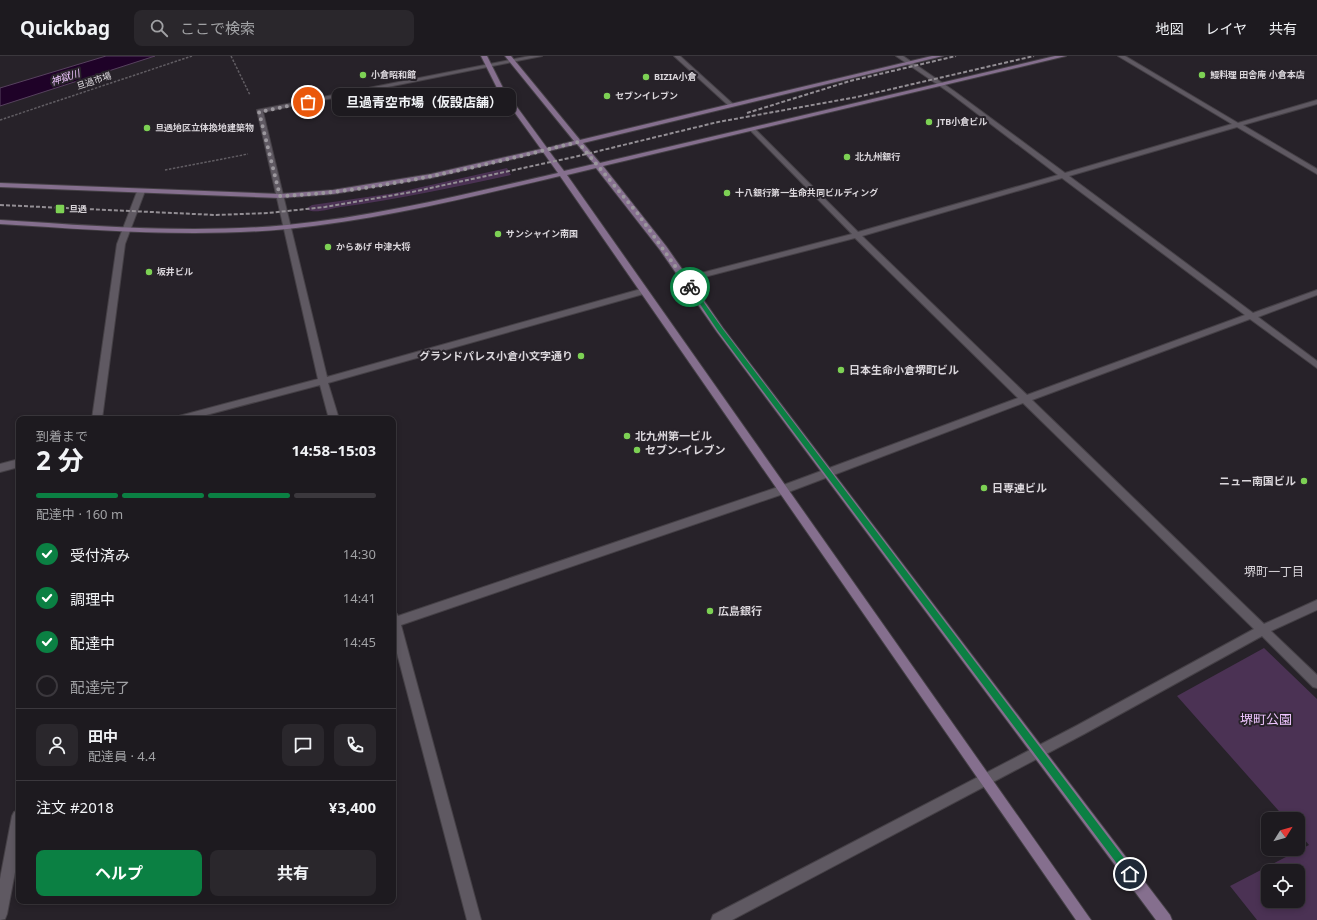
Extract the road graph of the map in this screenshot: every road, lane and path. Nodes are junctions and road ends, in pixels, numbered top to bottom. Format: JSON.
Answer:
{"nodes":[{"id":1,"x":192,"y":56,"type":"edge"},
{"id":2,"x":231,"y":56,"type":"edge"},
{"id":3,"x":484,"y":56,"type":"edge"},
{"id":4,"x":539,"y":56,"type":"edge"},
{"id":5,"x":677,"y":56,"type":"edge"},
{"id":6,"x":899,"y":56,"type":"edge"},
{"id":7,"x":940,"y":56,"type":"edge"},
{"id":8,"x":1063,"y":56,"type":"edge"},
{"id":9,"x":1121,"y":56,"type":"edge"},
{"id":10,"x":510,"y":59,"type":"edge"},
{"id":11,"x":910,"y":63,"type":"junction"},
{"id":12,"x":490,"y":66,"type":"junction"},
{"id":13,"x":942,"y":85,"type":"junction"},
{"id":14,"x":1317,"y":102,"type":"edge"},
{"id":15,"x":731,"y":105,"type":"junction"},
{"id":16,"x":259,"y":112,"type":"junction"},
{"id":17,"x":0,"y":120,"type":"edge"},
{"id":18,"x":1238,"y":125,"type":"junction"},
{"id":19,"x":752,"y":129,"type":"junction"},
{"id":20,"x":578,"y":142,"type":"junction"},
{"id":21,"x":545,"y":150,"type":"junction"},
{"id":22,"x":269,"y":151,"type":"junction"},
{"id":23,"x":597,"y":165,"type":"junction"},
{"id":24,"x":163,"y":170,"type":"dead end"},
{"id":25,"x":1317,"y":172,"type":"edge"},
{"id":26,"x":562,"y":174,"type":"junction"},
{"id":27,"x":1062,"y":175,"type":"junction"},
{"id":28,"x":0,"y":185,"type":"edge"},
{"id":29,"x":140,"y":191,"type":"junction"},
{"id":30,"x":280,"y":196,"type":"junction"},
{"id":31,"x":0,"y":222,"type":"edge"},
{"id":32,"x":287,"y":226,"type":"junction"},
{"id":33,"x":125,"y":230,"type":"junction"},
{"id":34,"x":856,"y":234,"type":"junction"},
{"id":35,"x":686,"y":280,"type":"junction"},
{"id":36,"x":644,"y":291,"type":"junction"},
{"id":37,"x":1317,"y":292,"type":"edge"},
{"id":38,"x":1252,"y":317,"type":"junction"},
{"id":39,"x":1317,"y":365,"type":"edge"},
{"id":40,"x":323,"y":381,"type":"junction"},
{"id":41,"x":1024,"y":398,"type":"junction"},
{"id":42,"x":97,"y":416,"type":"edge"},
{"id":43,"x":190,"y":416,"type":"edge"},
{"id":44,"x":333,"y":416,"type":"edge"},
{"id":45,"x":16,"y":464,"type":"edge"},
{"id":46,"x":0,"y":468,"type":"edge"},
{"id":47,"x":829,"y":473,"type":"junction"},
{"id":48,"x":782,"y":490,"type":"junction"},
{"id":49,"x":1317,"y":606,"type":"edge"},
{"id":50,"x":396,"y":620,"type":"edge"},
{"id":51,"x":396,"y":628,"type":"edge"},
{"id":52,"x":1263,"y":630,"type":"junction"},
{"id":53,"x":1317,"y":683,"type":"edge"},
{"id":54,"x":1039,"y":750,"type":"junction"},
{"id":55,"x":987,"y":779,"type":"junction"},
{"id":56,"x":16,"y":831,"type":"edge"},
{"id":57,"x":0,"y":914,"type":"edge"},
{"id":58,"x":474,"y":920,"type":"edge"},
{"id":59,"x":718,"y":920,"type":"edge"},
{"id":60,"x":1084,"y":920,"type":"edge"},
{"id":61,"x":1165,"y":920,"type":"edge"}],
"edges":[{"from":1,"to":17,"type":"path","name":"旦過市場"},
{"from":2,"to":16,"type":"path"},
{"from":3,"to":12,"type":"street"},
{"from":4,"to":10,"type":"street"},
{"from":5,"to":15,"type":"street"},
{"from":6,"to":11,"type":"street"},
{"from":7,"to":11,"type":"street"},
{"from":8,"to":13,"type":"street"},
{"from":9,"to":18,"type":"street"},
{"from":10,"to":12,"type":"street"},
{"from":10,"to":20,"type":"street"},
{"from":11,"to":13,"type":"street"},
{"from":11,"to":15,"type":"street"},
{"from":12,"to":16,"type":"street"},
{"from":12,"to":21,"type":"street"},
{"from":13,"to":19,"type":"street"},
{"from":13,"to":27,"type":"street"},
{"from":14,"to":18,"type":"street"},
{"from":15,"to":20,"type":"street"},
{"from":16,"to":22,"type":"street"},
{"from":18,"to":25,"type":"street"},
{"from":18,"to":27,"type":"street"},
{"from":19,"to":23,"type":"street"},
{"from":19,"to":34,"type":"street"},
{"from":20,"to":21,"type":"street"},
{"from":20,"to":23,"type":"street"},
{"from":21,"to":26,"type":"street"},
{"from":21,"to":30,"type":"street"},
{"from":22,"to":24,"type":"path"},
{"from":22,"to":30,"type":"street"},
{"from":23,"to":26,"type":"street"},
{"from":23,"to":35,"type":"street"},
{"from":26,"to":32,"type":"street"},
{"from":26,"to":36,"type":"street"},
{"from":27,"to":34,"type":"street"},
{"from":27,"to":38,"type":"street"},
{"from":28,"to":29,"type":"street"},
{"from":29,"to":30,"type":"street"},
{"from":29,"to":33,"type":"street"},
{"from":30,"to":32,"type":"street"},
{"from":31,"to":33,"type":"street"},
{"from":32,"to":33,"type":"street"},
{"from":32,"to":40,"type":"street"},
{"from":33,"to":42,"type":"street"},
{"from":34,"to":35,"type":"street"},
{"from":34,"to":41,"type":"street"},
{"from":35,"to":47,"type":"street"},
{"from":36,"to":40,"type":"street"},
{"from":36,"to":48,"type":"street"},
{"from":37,"to":38,"type":"street"},
{"from":38,"to":39,"type":"street"},
{"from":38,"to":41,"type":"street"},
{"from":40,"to":43,"type":"street"},
{"from":40,"to":44,"type":"street"},
{"from":41,"to":47,"type":"street"},
{"from":41,"to":52,"type":"street"},
{"from":45,"to":46,"type":"street"},
{"from":47,"to":48,"type":"street"},
{"from":47,"to":54,"type":"street"},
{"from":48,"to":50,"type":"street"},
{"from":48,"to":55,"type":"street"},
{"from":49,"to":52,"type":"street"},
{"from":51,"to":58,"type":"street"},
{"from":52,"to":53,"type":"street"},
{"from":52,"to":54,"type":"street"},
{"from":54,"to":55,"type":"street"},
{"from":54,"to":61,"type":"street"},
{"from":55,"to":59,"type":"street"},
{"from":55,"to":60,"type":"street"},
{"from":56,"to":57,"type":"street"}]}
